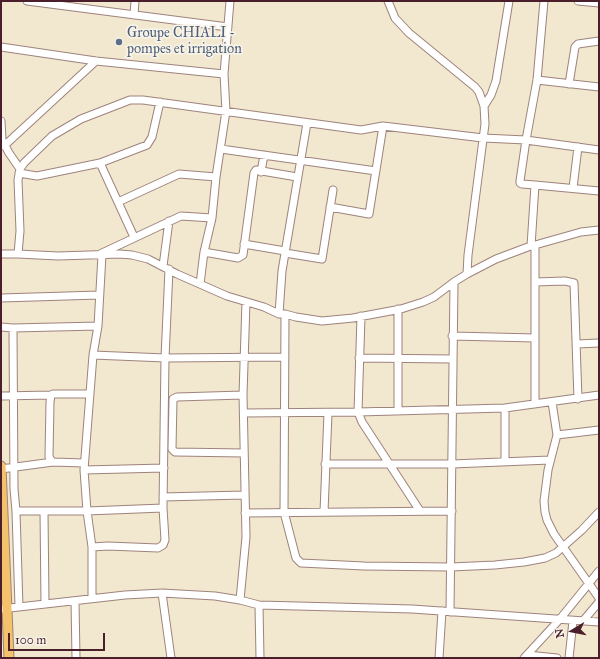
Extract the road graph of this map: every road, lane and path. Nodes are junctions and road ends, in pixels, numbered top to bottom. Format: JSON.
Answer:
{"nodes":[{"id":1,"x":27,"y":1,"type":"edge"},
{"id":2,"x":135,"y":1,"type":"edge"},
{"id":3,"x":230,"y":1,"type":"edge"},
{"id":4,"x":388,"y":1,"type":"edge"},
{"id":5,"x":509,"y":1,"type":"edge"},
{"id":6,"x":544,"y":1,"type":"edge"},
{"id":7,"x":578,"y":1,"type":"edge"},
{"id":8,"x":599,"y":3,"type":"edge"},
{"id":9,"x":134,"y":15,"type":"junction"},
{"id":10,"x":228,"y":27,"type":"junction"},
{"id":11,"x":599,"y":41,"type":"edge"},
{"id":12,"x":1,"y":47,"type":"edge"},
{"id":13,"x":96,"y":61,"type":"junction"},
{"id":14,"x":224,"y":74,"type":"junction"},
{"id":15,"x":537,"y":80,"type":"junction"},
{"id":16,"x":569,"y":84,"type":"junction"},
{"id":17,"x":599,"y":87,"type":"edge"},
{"id":18,"x":160,"y":102,"type":"junction"},
{"id":19,"x":484,"y":106,"type":"junction"},
{"id":20,"x":226,"y":111,"type":"junction"},
{"id":21,"x":1,"y":121,"type":"edge"},
{"id":22,"x":306,"y":123,"type":"junction"},
{"id":23,"x":383,"y":126,"type":"junction"},
{"id":24,"x":483,"y":138,"type":"junction"},
{"id":25,"x":526,"y":140,"type":"junction"},
{"id":26,"x":4,"y":146,"type":"junction"},
{"id":27,"x":578,"y":147,"type":"junction"},
{"id":28,"x":221,"y":149,"type":"junction"},
{"id":29,"x":599,"y":150,"type":"edge"},
{"id":30,"x":264,"y":155,"type":"junction"},
{"id":31,"x":299,"y":160,"type":"junction"},
{"id":32,"x":100,"y":163,"type":"junction"},
{"id":33,"x":20,"y":171,"type":"junction"},
{"id":34,"x":376,"y":171,"type":"junction"},
{"id":35,"x":261,"y":172,"type":"junction"},
{"id":36,"x":216,"y":177,"type":"junction"},
{"id":37,"x":297,"y":177,"type":"junction"},
{"id":38,"x":535,"y":185,"type":"junction"},
{"id":39,"x":573,"y":188,"type":"junction"},
{"id":40,"x":333,"y":190,"type":"dead end"},
{"id":41,"x":599,"y":191,"type":"edge"},
{"id":42,"x":118,"y":202,"type":"junction"},
{"id":43,"x":330,"y":207,"type":"junction"},
{"id":44,"x":212,"y":218,"type":"junction"},
{"id":45,"x":169,"y":221,"type":"junction"},
{"id":46,"x":599,"y":230,"type":"edge"},
{"id":47,"x":134,"y":237,"type":"junction"},
{"id":48,"x":244,"y":244,"type":"junction"},
{"id":49,"x":533,"y":246,"type":"junction"},
{"id":50,"x":204,"y":252,"type":"junction"},
{"id":51,"x":285,"y":252,"type":"junction"},
{"id":52,"x":1,"y":254,"type":"edge"},
{"id":53,"x":18,"y":254,"type":"junction"},
{"id":54,"x":100,"y":255,"type":"junction"},
{"id":55,"x":166,"y":268,"type":"junction"},
{"id":56,"x":467,"y":274,"type":"junction"},
{"id":57,"x":454,"y":282,"type":"junction"},
{"id":58,"x":535,"y":282,"type":"junction"},
{"id":59,"x":200,"y":284,"type":"junction"},
{"id":60,"x":99,"y":296,"type":"junction"},
{"id":61,"x":1,"y":298,"type":"edge"},
{"id":62,"x":246,"y":302,"type":"junction"},
{"id":63,"x":398,"y":309,"type":"junction"},
{"id":64,"x":282,"y":314,"type":"junction"},
{"id":65,"x":360,"y":316,"type":"junction"},
{"id":66,"x":98,"y":326,"type":"junction"},
{"id":67,"x":1,"y":328,"type":"edge"},
{"id":68,"x":13,"y":328,"type":"junction"},
{"id":69,"x":452,"y":336,"type":"junction"},
{"id":70,"x":536,"y":338,"type":"junction"},
{"id":71,"x":599,"y":343,"type":"edge"},
{"id":72,"x":577,"y":344,"type":"junction"},
{"id":73,"x":93,"y":355,"type":"junction"},
{"id":74,"x":285,"y":357,"type":"junction"},
{"id":75,"x":165,"y":358,"type":"junction"},
{"id":76,"x":245,"y":358,"type":"junction"},
{"id":77,"x":360,"y":358,"type":"junction"},
{"id":78,"x":398,"y":358,"type":"junction"},
{"id":79,"x":452,"y":359,"type":"junction"},
{"id":80,"x":90,"y":394,"type":"junction"},
{"id":81,"x":51,"y":395,"type":"junction"},
{"id":82,"x":243,"y":395,"type":"junction"},
{"id":83,"x":599,"y":395,"type":"edge"},
{"id":84,"x":1,"y":396,"type":"edge"},
{"id":85,"x":12,"y":397,"type":"junction"},
{"id":86,"x":578,"y":399,"type":"junction"},
{"id":87,"x":552,"y":402,"type":"junction"},
{"id":88,"x":535,"y":404,"type":"junction"},
{"id":89,"x":505,"y":408,"type":"junction"},
{"id":90,"x":453,"y":410,"type":"junction"},
{"id":91,"x":398,"y":411,"type":"junction"},
{"id":92,"x":358,"y":412,"type":"junction"},
{"id":93,"x":285,"y":413,"type":"junction"},
{"id":94,"x":328,"y":413,"type":"junction"},
{"id":95,"x":244,"y":414,"type":"junction"},
{"id":96,"x":599,"y":430,"type":"edge"},
{"id":97,"x":557,"y":435,"type":"junction"},
{"id":98,"x":244,"y":453,"type":"junction"},
{"id":99,"x":550,"y":460,"type":"junction"},
{"id":100,"x":53,"y":462,"type":"junction"},
{"id":101,"x":505,"y":462,"type":"junction"},
{"id":102,"x":326,"y":464,"type":"junction"},
{"id":103,"x":389,"y":464,"type":"junction"},
{"id":104,"x":452,"y":464,"type":"junction"},
{"id":105,"x":84,"y":466,"type":"junction"},
{"id":106,"x":1,"y":468,"type":"edge"},
{"id":107,"x":13,"y":468,"type":"junction"},
{"id":108,"x":164,"y":468,"type":"junction"},
{"id":109,"x":244,"y":495,"type":"junction"},
{"id":110,"x":163,"y":496,"type":"junction"},
{"id":111,"x":163,"y":508,"type":"junction"},
{"id":112,"x":16,"y":511,"type":"junction"},
{"id":113,"x":44,"y":511,"type":"junction"},
{"id":114,"x":87,"y":511,"type":"junction"},
{"id":115,"x":420,"y":511,"type":"junction"},
{"id":116,"x":452,"y":511,"type":"junction"},
{"id":117,"x":284,"y":512,"type":"junction"},
{"id":118,"x":324,"y":512,"type":"junction"},
{"id":119,"x":599,"y":512,"type":"edge"},
{"id":120,"x":245,"y":513,"type":"junction"},
{"id":121,"x":92,"y":547,"type":"junction"},
{"id":122,"x":563,"y":547,"type":"junction"},
{"id":123,"x":451,"y":567,"type":"junction"},
{"id":124,"x":599,"y":571,"type":"edge"},
{"id":125,"x":589,"y":584,"type":"junction"},
{"id":126,"x":162,"y":593,"type":"junction"},
{"id":127,"x":92,"y":598,"type":"junction"},
{"id":128,"x":599,"y":598,"type":"edge"},
{"id":129,"x":240,"y":600,"type":"junction"},
{"id":130,"x":76,"y":601,"type":"junction"},
{"id":131,"x":599,"y":602,"type":"edge"},
{"id":132,"x":45,"y":604,"type":"junction"},
{"id":133,"x":259,"y":605,"type":"junction"},
{"id":134,"x":19,"y":607,"type":"junction"},
{"id":135,"x":4,"y":608,"type":"edge"},
{"id":136,"x":442,"y":611,"type":"junction"},
{"id":137,"x":450,"y":612,"type":"junction"},
{"id":138,"x":560,"y":619,"type":"junction"},
{"id":139,"x":573,"y":621,"type":"junction"},
{"id":140,"x":583,"y":621,"type":"junction"},
{"id":141,"x":599,"y":622,"type":"edge"},
{"id":142,"x":526,"y":657,"type":"edge"},
{"id":143,"x":9,"y":658,"type":"edge"},
{"id":144,"x":76,"y":658,"type":"edge"},
{"id":145,"x":171,"y":658,"type":"edge"},
{"id":146,"x":260,"y":658,"type":"edge"},
{"id":147,"x":439,"y":658,"type":"edge"},
{"id":148,"x":557,"y":658,"type":"edge"},
{"id":149,"x":569,"y":658,"type":"edge"}],
"edges":[{"from":1,"to":9,"type":"street"},
{"from":2,"to":9,"type":"street"},
{"from":3,"to":10,"type":"street"},
{"from":4,"to":19,"type":"street"},
{"from":5,"to":19,"type":"street"},
{"from":6,"to":15,"type":"street"},
{"from":7,"to":8,"type":"street"},
{"from":9,"to":10,"type":"street"},
{"from":10,"to":14,"type":"street"},
{"from":11,"to":16,"type":"street"},
{"from":12,"to":13,"type":"street"},
{"from":13,"to":14,"type":"street"},
{"from":13,"to":26,"type":"street"},
{"from":14,"to":20,"type":"street"},
{"from":15,"to":16,"type":"street"},
{"from":15,"to":25,"type":"street"},
{"from":16,"to":17,"type":"street"},
{"from":18,"to":20,"type":"street"},
{"from":18,"to":32,"type":"street"},
{"from":18,"to":33,"type":"street"},
{"from":19,"to":24,"type":"street"},
{"from":20,"to":22,"type":"street"},
{"from":20,"to":28,"type":"street"},
{"from":21,"to":26,"type":"street"},
{"from":22,"to":23,"type":"street"},
{"from":22,"to":31,"type":"street"},
{"from":23,"to":24,"type":"street"},
{"from":23,"to":34,"type":"street"},
{"from":24,"to":25,"type":"street"},
{"from":24,"to":56,"type":"street"},
{"from":25,"to":27,"type":"street"},
{"from":25,"to":38,"type":"street"},
{"from":26,"to":33,"type":"street"},
{"from":27,"to":29,"type":"street"},
{"from":27,"to":39,"type":"street"},
{"from":28,"to":30,"type":"street"},
{"from":28,"to":36,"type":"street"},
{"from":30,"to":31,"type":"street"},
{"from":30,"to":35,"type":"street"},
{"from":31,"to":34,"type":"street"},
{"from":31,"to":37,"type":"street"},
{"from":32,"to":33,"type":"street"},
{"from":32,"to":42,"type":"street"},
{"from":33,"to":53,"type":"street"},
{"from":34,"to":43,"type":"street"},
{"from":35,"to":37,"type":"street"},
{"from":35,"to":48,"type":"street"},
{"from":36,"to":42,"type":"street"},
{"from":36,"to":44,"type":"street"},
{"from":37,"to":51,"type":"street"},
{"from":38,"to":39,"type":"street"},
{"from":38,"to":49,"type":"street"},
{"from":39,"to":41,"type":"street"},
{"from":40,"to":43,"type":"street"},
{"from":42,"to":47,"type":"street"},
{"from":43,"to":51,"type":"street"},
{"from":44,"to":45,"type":"street"},
{"from":44,"to":50,"type":"street"},
{"from":45,"to":47,"type":"street"},
{"from":45,"to":55,"type":"street"},
{"from":46,"to":49,"type":"street"},
{"from":47,"to":54,"type":"street"},
{"from":48,"to":50,"type":"street"},
{"from":48,"to":51,"type":"street"},
{"from":49,"to":56,"type":"street"},
{"from":49,"to":58,"type":"street"},
{"from":50,"to":59,"type":"street"},
{"from":51,"to":64,"type":"street"},
{"from":52,"to":53,"type":"street"},
{"from":53,"to":54,"type":"street"},
{"from":54,"to":55,"type":"street"},
{"from":54,"to":60,"type":"street"},
{"from":55,"to":59,"type":"street"},
{"from":55,"to":75,"type":"street"},
{"from":56,"to":57,"type":"street"},
{"from":57,"to":63,"type":"street"},
{"from":57,"to":69,"type":"street"},
{"from":58,"to":70,"type":"street"},
{"from":58,"to":72,"type":"street"},
{"from":59,"to":62,"type":"street"},
{"from":60,"to":61,"type":"street"},
{"from":60,"to":66,"type":"street"},
{"from":62,"to":64,"type":"street"},
{"from":62,"to":76,"type":"street"},
{"from":63,"to":65,"type":"street"},
{"from":63,"to":78,"type":"street"},
{"from":64,"to":65,"type":"street"},
{"from":64,"to":74,"type":"street"},
{"from":65,"to":77,"type":"street"},
{"from":66,"to":68,"type":"street"},
{"from":66,"to":73,"type":"street"},
{"from":67,"to":68,"type":"street"},
{"from":68,"to":85,"type":"street"},
{"from":69,"to":70,"type":"street"},
{"from":69,"to":79,"type":"street"},
{"from":70,"to":88,"type":"street"},
{"from":71,"to":72,"type":"street"},
{"from":72,"to":86,"type":"street"},
{"from":73,"to":75,"type":"street"},
{"from":73,"to":80,"type":"street"},
{"from":74,"to":76,"type":"street"},
{"from":74,"to":93,"type":"street"},
{"from":75,"to":76,"type":"street"},
{"from":75,"to":108,"type":"street"},
{"from":76,"to":82,"type":"street"},
{"from":77,"to":78,"type":"street"},
{"from":77,"to":92,"type":"street"},
{"from":78,"to":79,"type":"street"},
{"from":78,"to":91,"type":"street"},
{"from":79,"to":90,"type":"street"},
{"from":80,"to":81,"type":"street"},
{"from":80,"to":105,"type":"street"},
{"from":81,"to":85,"type":"street"},
{"from":81,"to":100,"type":"street"},
{"from":82,"to":95,"type":"street"},
{"from":82,"to":98,"type":"street"},
{"from":83,"to":86,"type":"street"},
{"from":84,"to":85,"type":"street"},
{"from":85,"to":107,"type":"street"},
{"from":86,"to":87,"type":"street"},
{"from":87,"to":88,"type":"street"},
{"from":87,"to":97,"type":"street"},
{"from":88,"to":89,"type":"street"},
{"from":89,"to":90,"type":"street"},
{"from":89,"to":101,"type":"street"},
{"from":90,"to":91,"type":"street"},
{"from":90,"to":104,"type":"street"},
{"from":91,"to":92,"type":"street"},
{"from":92,"to":94,"type":"street"},
{"from":92,"to":103,"type":"street"},
{"from":93,"to":94,"type":"street"},
{"from":93,"to":95,"type":"street"},
{"from":93,"to":117,"type":"street"},
{"from":94,"to":102,"type":"street"},
{"from":95,"to":98,"type":"street"},
{"from":96,"to":97,"type":"street"},
{"from":97,"to":99,"type":"street"},
{"from":98,"to":109,"type":"street"},
{"from":99,"to":101,"type":"street"},
{"from":99,"to":122,"type":"street"},
{"from":100,"to":105,"type":"street"},
{"from":100,"to":107,"type":"street"},
{"from":101,"to":104,"type":"street"},
{"from":102,"to":103,"type":"street"},
{"from":102,"to":118,"type":"street"},
{"from":103,"to":104,"type":"street"},
{"from":103,"to":115,"type":"street"},
{"from":104,"to":116,"type":"street"},
{"from":105,"to":108,"type":"street"},
{"from":105,"to":114,"type":"street"},
{"from":106,"to":107,"type":"street"},
{"from":106,"to":135,"type":"main road"},
{"from":107,"to":112,"type":"street"},
{"from":108,"to":110,"type":"street"},
{"from":109,"to":110,"type":"street"},
{"from":109,"to":120,"type":"street"},
{"from":110,"to":111,"type":"street"},
{"from":111,"to":114,"type":"street"},
{"from":111,"to":121,"type":"street"},
{"from":112,"to":113,"type":"street"},
{"from":112,"to":134,"type":"street"},
{"from":113,"to":114,"type":"street"},
{"from":113,"to":132,"type":"street"},
{"from":114,"to":121,"type":"street"},
{"from":115,"to":116,"type":"street"},
{"from":115,"to":118,"type":"street"},
{"from":116,"to":123,"type":"street"},
{"from":117,"to":118,"type":"street"},
{"from":117,"to":120,"type":"street"},
{"from":117,"to":123,"type":"street"},
{"from":119,"to":122,"type":"street"},
{"from":120,"to":129,"type":"street"},
{"from":121,"to":127,"type":"street"},
{"from":122,"to":123,"type":"street"},
{"from":122,"to":125,"type":"street"},
{"from":123,"to":137,"type":"street"},
{"from":124,"to":125,"type":"street"},
{"from":125,"to":128,"type":"street"},
{"from":125,"to":138,"type":"street"},
{"from":126,"to":127,"type":"street"},
{"from":126,"to":129,"type":"street"},
{"from":126,"to":145,"type":"street"},
{"from":127,"to":130,"type":"street"},
{"from":129,"to":133,"type":"street"},
{"from":130,"to":132,"type":"street"},
{"from":130,"to":144,"type":"street"},
{"from":131,"to":140,"type":"street"},
{"from":132,"to":134,"type":"street"},
{"from":133,"to":136,"type":"street"},
{"from":133,"to":146,"type":"street"},
{"from":134,"to":135,"type":"street"},
{"from":135,"to":143,"type":"main road"},
{"from":136,"to":137,"type":"street"},
{"from":136,"to":147,"type":"street"},
{"from":137,"to":138,"type":"street"},
{"from":138,"to":139,"type":"street"},
{"from":138,"to":142,"type":"street"},
{"from":139,"to":140,"type":"street"},
{"from":139,"to":149,"type":"street"},
{"from":140,"to":141,"type":"street"},
{"from":142,"to":148,"type":"street"}]}
